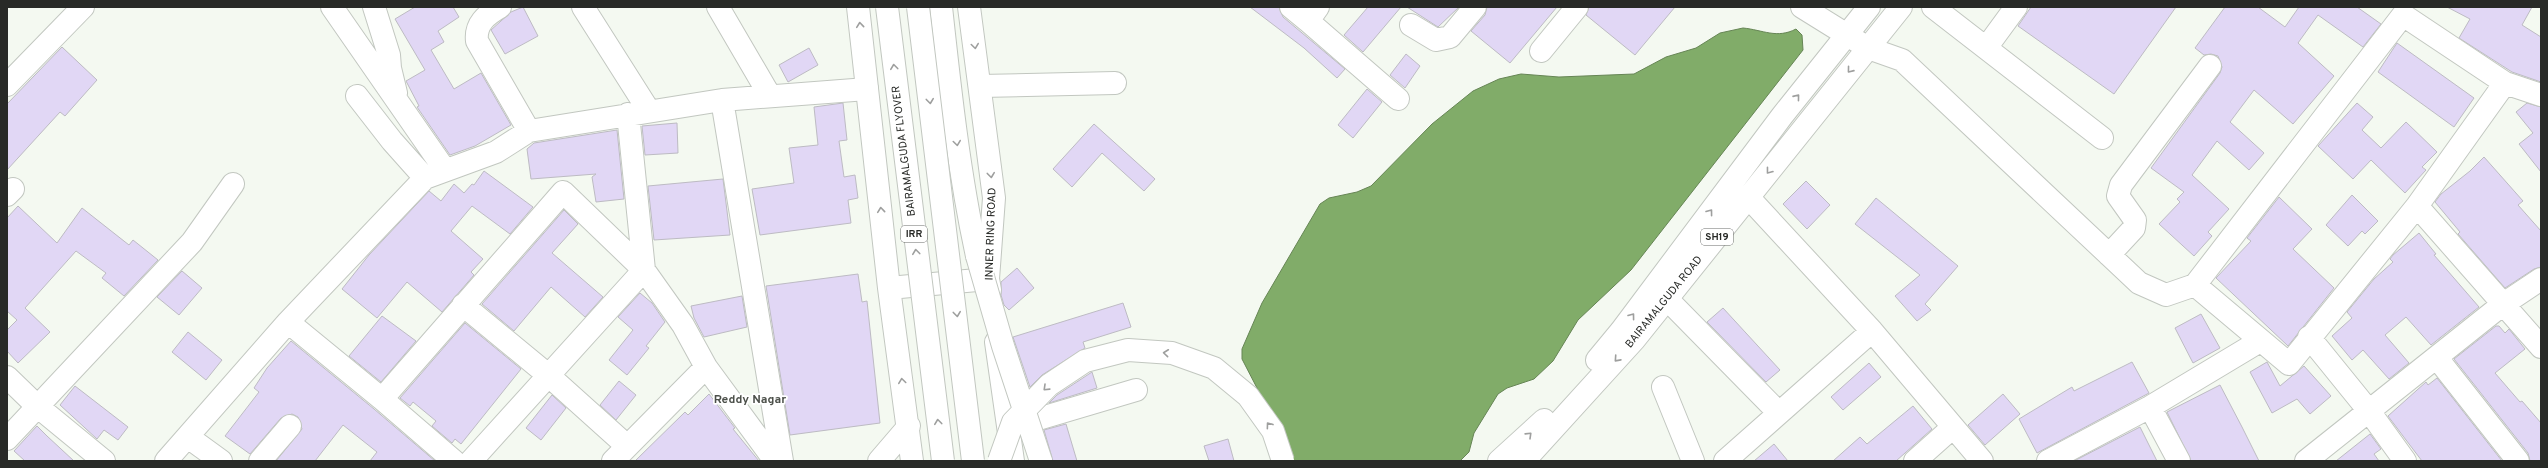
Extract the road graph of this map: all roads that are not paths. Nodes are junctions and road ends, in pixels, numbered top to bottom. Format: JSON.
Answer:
{"nodes":[{"id":1,"x":83,"y":7,"type":"edge"},
{"id":2,"x":332,"y":7,"type":"edge"},
{"id":3,"x":374,"y":7,"type":"edge"},
{"id":4,"x":500,"y":7,"type":"edge"},
{"id":5,"x":583,"y":7,"type":"edge"},
{"id":6,"x":718,"y":7,"type":"edge"},
{"id":7,"x":858,"y":7,"type":"edge"},
{"id":8,"x":886,"y":7,"type":"edge"},
{"id":9,"x":918,"y":7,"type":"edge"},
{"id":10,"x":942,"y":7,"type":"edge"},
{"id":11,"x":969,"y":7,"type":"edge"},
{"id":12,"x":1291,"y":7,"type":"edge"},
{"id":13,"x":1475,"y":7,"type":"edge"},
{"id":14,"x":1577,"y":7,"type":"edge"},
{"id":15,"x":1802,"y":7,"type":"edge"},
{"id":16,"x":1869,"y":7,"type":"edge"},
{"id":17,"x":1901,"y":7,"type":"edge"},
{"id":18,"x":1933,"y":7,"type":"edge"},
{"id":19,"x":2016,"y":7,"type":"edge"},
{"id":20,"x":1313,"y":14,"type":"edge"},
{"id":21,"x":1411,"y":25,"type":"dead end"},
{"id":22,"x":1846,"y":36,"type":"junction"},
{"id":23,"x":1868,"y":48,"type":"junction"},
{"id":24,"x":1986,"y":48,"type":"junction"},
{"id":25,"x":1541,"y":51,"type":"dead end"},
{"id":26,"x":2210,"y":66,"type":"dead end"},
{"id":27,"x":1115,"y":83,"type":"dead end"},
{"id":28,"x":2505,"y":83,"type":"junction"},
{"id":29,"x":7,"y":85,"type":"edge"},
{"id":30,"x":980,"y":86,"type":"junction"},
{"id":31,"x":867,"y":89,"type":"junction"},
{"id":32,"x":2541,"y":95,"type":"edge"},
{"id":33,"x":357,"y":96,"type":"dead end"},
{"id":34,"x":770,"y":96,"type":"junction"},
{"id":35,"x":1398,"y":99,"type":"dead end"},
{"id":36,"x":722,"y":100,"type":"junction"},
{"id":37,"x":398,"y":102,"type":"junction"},
{"id":38,"x":649,"y":110,"type":"junction"},
{"id":39,"x":628,"y":114,"type":"junction"},
{"id":40,"x":1782,"y":116,"type":"junction"},
{"id":41,"x":1801,"y":130,"type":"junction"},
{"id":42,"x":529,"y":131,"type":"junction"},
{"id":43,"x":2102,"y":138,"type":"dead end"},
{"id":44,"x":445,"y":170,"type":"junction"},
{"id":45,"x":425,"y":178,"type":"junction"},
{"id":46,"x":233,"y":184,"type":"dead end"},
{"id":47,"x":1749,"y":198,"type":"junction"},
{"id":48,"x":2417,"y":206,"type":"junction"},
{"id":49,"x":2109,"y":255,"type":"junction"},
{"id":50,"x":644,"y":270,"type":"junction"},
{"id":51,"x":988,"y":280,"type":"junction"},
{"id":52,"x":2541,"y":280,"type":"edge"},
{"id":53,"x":2195,"y":285,"type":"junction"},
{"id":54,"x":889,"y":288,"type":"junction"},
{"id":55,"x":1667,"y":299,"type":"junction"},
{"id":56,"x":463,"y":305,"type":"junction"},
{"id":57,"x":2502,"y":305,"type":"junction"},
{"id":58,"x":288,"y":322,"type":"junction"},
{"id":59,"x":1872,"y":330,"type":"junction"},
{"id":60,"x":2309,"y":338,"type":"junction"},
{"id":61,"x":2260,"y":342,"type":"junction"},
{"id":62,"x":2541,"y":347,"type":"edge"},
{"id":63,"x":2437,"y":358,"type":"junction"},
{"id":64,"x":706,"y":367,"type":"junction"},
{"id":65,"x":548,"y":375,"type":"junction"},
{"id":66,"x":7,"y":377,"type":"edge"},
{"id":67,"x":1663,"y":387,"type":"dead end"},
{"id":68,"x":1136,"y":390,"type":"dead end"},
{"id":69,"x":382,"y":399,"type":"junction"},
{"id":70,"x":37,"y":406,"type":"junction"},
{"id":71,"x":2150,"y":407,"type":"junction"},
{"id":72,"x":2369,"y":410,"type":"junction"},
{"id":73,"x":1779,"y":414,"type":"junction"},
{"id":74,"x":290,"y":426,"type":"dead end"},
{"id":75,"x":909,"y":426,"type":"junction"},
{"id":76,"x":1007,"y":428,"type":"junction"},
{"id":77,"x":1952,"y":428,"type":"junction"},
{"id":78,"x":188,"y":437,"type":"junction"},
{"id":79,"x":7,"y":439,"type":"edge"},
{"id":80,"x":620,"y":454,"type":"edge"},
{"id":81,"x":104,"y":461,"type":"edge"},
{"id":82,"x":166,"y":461,"type":"edge"},
{"id":83,"x":221,"y":461,"type":"edge"},
{"id":84,"x":260,"y":461,"type":"edge"},
{"id":85,"x":454,"y":461,"type":"edge"},
{"id":86,"x":471,"y":461,"type":"edge"},
{"id":87,"x":775,"y":461,"type":"edge"},
{"id":88,"x":782,"y":461,"type":"edge"},
{"id":89,"x":878,"y":461,"type":"edge"},
{"id":90,"x":912,"y":461,"type":"edge"},
{"id":91,"x":943,"y":461,"type":"edge"},
{"id":92,"x":974,"y":461,"type":"edge"},
{"id":93,"x":999,"y":461,"type":"edge"},
{"id":94,"x":1013,"y":461,"type":"edge"},
{"id":95,"x":1041,"y":461,"type":"edge"},
{"id":96,"x":1283,"y":461,"type":"edge"},
{"id":97,"x":1499,"y":461,"type":"edge"},
{"id":98,"x":1524,"y":461,"type":"edge"},
{"id":99,"x":1693,"y":461,"type":"edge"},
{"id":100,"x":1725,"y":461,"type":"edge"},
{"id":101,"x":1915,"y":461,"type":"edge"},
{"id":102,"x":1982,"y":461,"type":"edge"},
{"id":103,"x":2048,"y":461,"type":"edge"},
{"id":104,"x":2179,"y":461,"type":"edge"},
{"id":105,"x":2306,"y":461,"type":"edge"},
{"id":106,"x":2405,"y":461,"type":"edge"},
{"id":107,"x":2518,"y":461,"type":"edge"}],
"edges":[{"from":1,"to":29,"type":"main road"},
{"from":2,"to":37,"type":"main road"},
{"from":3,"to":37,"type":"main road"},
{"from":4,"to":42,"type":"main road"},
{"from":5,"to":38,"type":"main road"},
{"from":6,"to":34,"type":"main road"},
{"from":31,"to":7,"type":"main road","one_way":true},
{"from":91,"to":8,"type":"main road","name":"BAIRAMALGUDA FLYOVER","number":"IRR","one_way":true,"bridge":true},
{"from":9,"to":92,"type":"main road","one_way":true,"bridge":true},
{"from":10,"to":95,"type":"main road","one_way":true,"bridge":true},
{"from":11,"to":30,"type":"main road","name":"INNER RING ROAD","one_way":true},
{"from":12,"to":20,"type":"main road"},
{"from":13,"to":21,"type":"main road"},
{"from":14,"to":25,"type":"main road"},
{"from":15,"to":22,"type":"main road"},
{"from":16,"to":22,"type":"main road","name":"BAIRAMALGUDA ROAD","number":"SH19"},
{"from":17,"to":23,"type":"main road","name":"BAIRAMALGUDA ROAD","number":"SH19"},
{"from":18,"to":24,"type":"main road"},
{"from":19,"to":24,"type":"main road"},
{"from":20,"to":35,"type":"main road"},
{"from":22,"to":23,"type":"main road"},
{"from":40,"to":22,"type":"main road","name":"BAIRAMALGUDA ROAD","number":"SH19","one_way":true},
{"from":23,"to":41,"type":"main road","name":"BAIRAMALGUDA ROAD","number":"SH19","one_way":true},
{"from":23,"to":49,"type":"main road"},
{"from":24,"to":43,"type":"main road"},
{"from":26,"to":49,"type":"main road"},
{"from":27,"to":30,"type":"main road"},
{"from":28,"to":32,"type":"main road"},
{"from":28,"to":48,"type":"main road"},
{"from":28,"to":53,"type":"main road"},
{"from":30,"to":51,"type":"main road","name":"INNER RING ROAD","one_way":true},
{"from":31,"to":34,"type":"main road"},
{"from":54,"to":31,"type":"main road","one_way":true},
{"from":33,"to":45,"type":"main road"},
{"from":34,"to":36,"type":"main road"},
{"from":36,"to":38,"type":"main road"},
{"from":36,"to":88,"type":"main road"},
{"from":37,"to":44,"type":"main road"},
{"from":38,"to":39,"type":"main road"},
{"from":39,"to":42,"type":"main road"},
{"from":39,"to":50,"type":"main road"},
{"from":40,"to":41,"type":"main road"},
{"from":97,"to":40,"type":"main road","name":"BAIRAMALGUDA ROAD","number":"SH19","one_way":true},
{"from":41,"to":47,"type":"main road","name":"BAIRAMALGUDA ROAD","number":"SH19","one_way":true},
{"from":42,"to":44,"type":"main road"},
{"from":44,"to":45,"type":"main road"},
{"from":45,"to":58,"type":"main road"},
{"from":46,"to":70,"type":"main road"},
{"from":47,"to":55,"type":"main road","name":"BAIRAMALGUDA ROAD","number":"SH19"},
{"from":47,"to":59,"type":"main road"},
{"from":48,"to":57,"type":"main road"},
{"from":48,"to":60,"type":"main road"},
{"from":49,"to":53,"type":"main road"},
{"from":50,"to":56,"type":"main road"},
{"from":50,"to":64,"type":"main road"},
{"from":50,"to":65,"type":"main road"},
{"from":51,"to":54,"type":"main road"},
{"from":51,"to":76,"type":"main road","name":"INNER RING ROAD"},
{"from":52,"to":57,"type":"main road"},
{"from":53,"to":61,"type":"main road"},
{"from":75,"to":54,"type":"main road","one_way":true},
{"from":55,"to":73,"type":"main road"},
{"from":55,"to":98,"type":"main road","name":"BAIRAMALGUDA ROAD","number":"SH19","one_way":true},
{"from":56,"to":65,"type":"main road"},
{"from":56,"to":69,"type":"main road"},
{"from":57,"to":62,"type":"main road"},
{"from":57,"to":63,"type":"main road"},
{"from":58,"to":69,"type":"main road"},
{"from":58,"to":78,"type":"main road"},
{"from":59,"to":73,"type":"main road"},
{"from":59,"to":77,"type":"main road"},
{"from":60,"to":61,"type":"main road"},
{"from":60,"to":72,"type":"main road"},
{"from":61,"to":71,"type":"main road"},
{"from":63,"to":72,"type":"main road"},
{"from":63,"to":107,"type":"main road"},
{"from":64,"to":80,"type":"main road"},
{"from":64,"to":87,"type":"main road"},
{"from":65,"to":80,"type":"main road"},
{"from":65,"to":86,"type":"main road"},
{"from":66,"to":70,"type":"main road"},
{"from":67,"to":99,"type":"main road"},
{"from":68,"to":76,"type":"main road"},
{"from":69,"to":85,"type":"main road"},
{"from":70,"to":79,"type":"main road"},
{"from":70,"to":81,"type":"main road"},
{"from":71,"to":103,"type":"main road"},
{"from":71,"to":104,"type":"main road"},
{"from":72,"to":105,"type":"main road"},
{"from":72,"to":106,"type":"main road"},
{"from":73,"to":100,"type":"main road"},
{"from":74,"to":84,"type":"main road"},
{"from":75,"to":89,"type":"main road"},
{"from":75,"to":90,"type":"main road"},
{"from":76,"to":94,"type":"main road","name":"INNER RING ROAD"},
{"from":77,"to":101,"type":"main road"},
{"from":77,"to":102,"type":"main road"},
{"from":78,"to":82,"type":"main road"},
{"from":78,"to":83,"type":"main road"},
{"from":96,"to":93,"type":"main road","one_way":true,"bridge":true}]}
